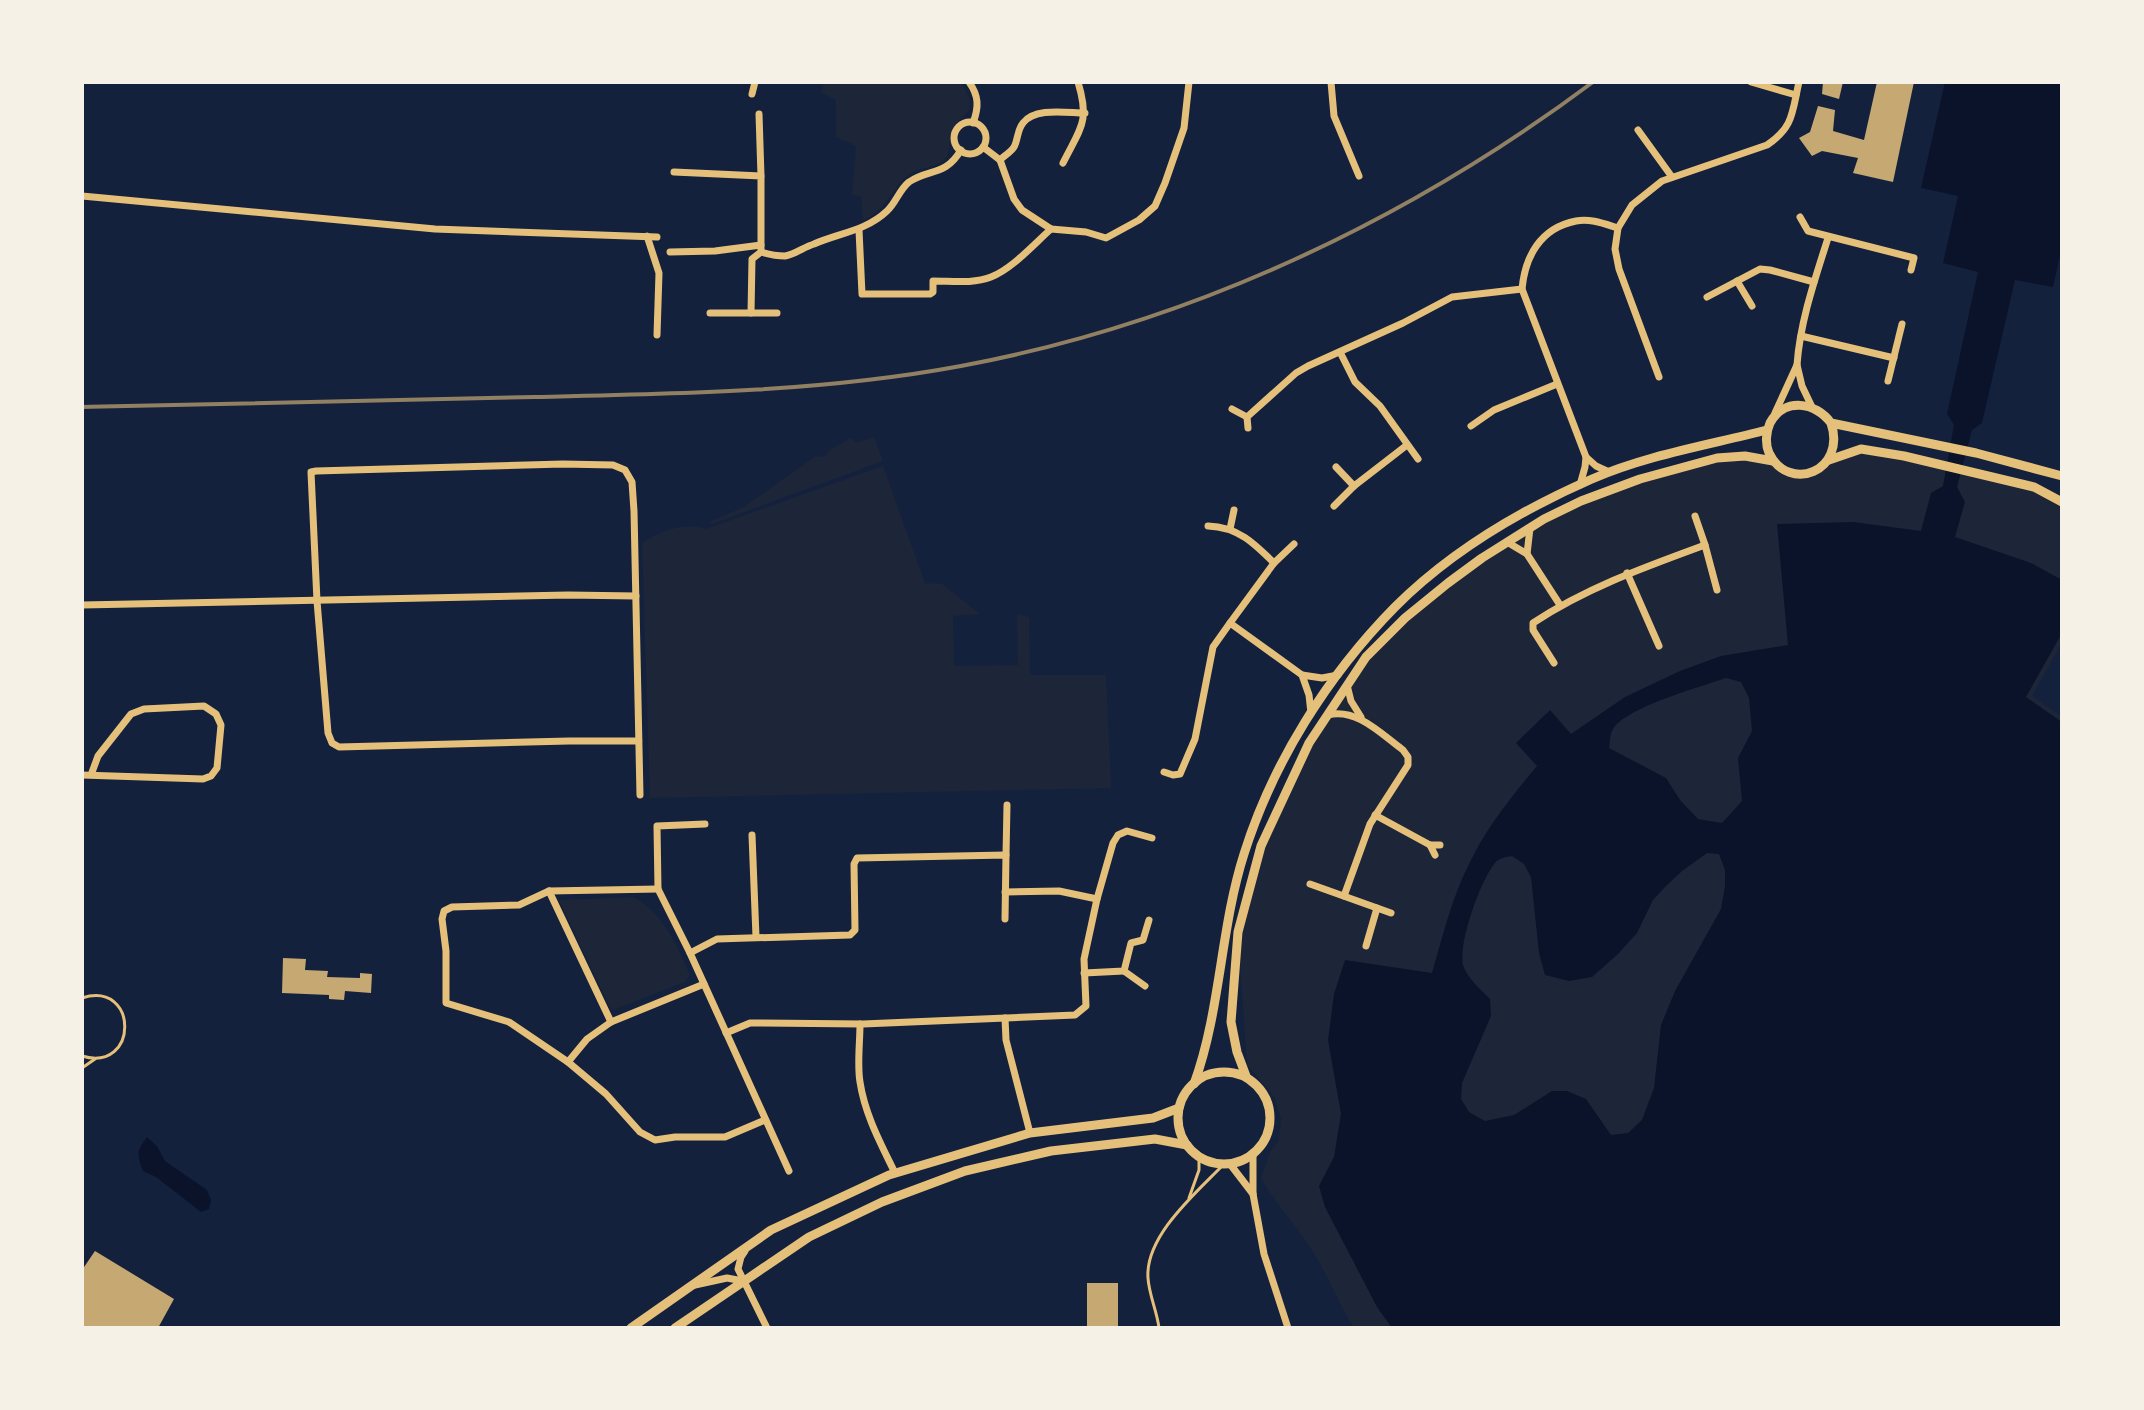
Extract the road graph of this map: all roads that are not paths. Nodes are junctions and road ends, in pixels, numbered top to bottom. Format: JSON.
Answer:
{"nodes":[{"id":1,"x":755,"y":82,"type":"edge"},
{"id":2,"x":969,"y":82,"type":"edge"},
{"id":3,"x":1078,"y":82,"type":"edge"},
{"id":4,"x":1189,"y":82,"type":"edge"},
{"id":5,"x":1331,"y":82,"type":"edge"},
{"id":6,"x":1751,"y":82,"type":"edge"},
{"id":7,"x":1799,"y":82,"type":"edge"},
{"id":8,"x":752,"y":94,"type":"dead end"},
{"id":9,"x":1796,"y":95,"type":"junction"},
{"id":10,"x":1085,"y":113,"type":"junction"},
{"id":11,"x":759,"y":114,"type":"dead end"},
{"id":12,"x":973,"y":123,"type":"junction"},
{"id":13,"x":1638,"y":130,"type":"dead end"},
{"id":14,"x":983,"y":147,"type":"junction"},
{"id":15,"x":961,"y":150,"type":"junction"},
{"id":16,"x":1000,"y":160,"type":"junction"},
{"id":17,"x":1063,"y":163,"type":"dead end"},
{"id":18,"x":674,"y":172,"type":"dead end"},
{"id":19,"x":761,"y":176,"type":"junction"},
{"id":20,"x":1359,"y":176,"type":"dead end"},
{"id":21,"x":1672,"y":177,"type":"junction"},
{"id":22,"x":82,"y":196,"type":"edge"},
{"id":23,"x":1800,"y":217,"type":"dead end"},
{"id":24,"x":1618,"y":228,"type":"junction"},
{"id":25,"x":1051,"y":229,"type":"junction"},
{"id":26,"x":859,"y":230,"type":"junction"},
{"id":27,"x":647,"y":236,"type":"junction"},
{"id":28,"x":657,"y":237,"type":"dead end"},
{"id":29,"x":1828,"y":238,"type":"junction"},
{"id":30,"x":761,"y":249,"type":"junction"},
{"id":31,"x":670,"y":252,"type":"dead end"},
{"id":32,"x":1911,"y":270,"type":"dead end"},
{"id":33,"x":1737,"y":281,"type":"junction"},
{"id":34,"x":1814,"y":282,"type":"junction"},
{"id":35,"x":1522,"y":289,"type":"junction"},
{"id":36,"x":1707,"y":297,"type":"dead end"},
{"id":37,"x":1752,"y":306,"type":"dead end"},
{"id":38,"x":710,"y":313,"type":"dead end"},
{"id":39,"x":751,"y":313,"type":"junction"},
{"id":40,"x":777,"y":313,"type":"dead end"},
{"id":41,"x":1902,"y":324,"type":"dead end"},
{"id":42,"x":657,"y":335,"type":"dead end"},
{"id":43,"x":1801,"y":336,"type":"junction"},
{"id":44,"x":1340,"y":352,"type":"junction"},
{"id":45,"x":1894,"y":358,"type":"junction"},
{"id":46,"x":1797,"y":365,"type":"junction"},
{"id":47,"x":1659,"y":377,"type":"dead end"},
{"id":48,"x":1888,"y":381,"type":"dead end"},
{"id":49,"x":1557,"y":384,"type":"junction"},
{"id":50,"x":1812,"y":407,"type":"junction"},
{"id":51,"x":1232,"y":409,"type":"dead end"},
{"id":52,"x":1247,"y":417,"type":"junction"},
{"id":53,"x":1772,"y":419,"type":"junction"},
{"id":54,"x":1831,"y":423,"type":"junction"},
{"id":55,"x":1471,"y":426,"type":"dead end"},
{"id":56,"x":1248,"y":428,"type":"dead end"},
{"id":57,"x":1767,"y":430,"type":"junction"},
{"id":58,"x":1407,"y":445,"type":"junction"},
{"id":59,"x":1586,"y":457,"type":"junction"},
{"id":60,"x":1418,"y":459,"type":"dead end"},
{"id":61,"x":1829,"y":460,"type":"junction"},
{"id":62,"x":1773,"y":461,"type":"junction"},
{"id":63,"x":1336,"y":467,"type":"dead end"},
{"id":64,"x":1609,"y":472,"type":"junction"},
{"id":65,"x":2062,"y":476,"type":"edge"},
{"id":66,"x":1580,"y":485,"type":"junction"},
{"id":67,"x":1354,"y":486,"type":"junction"},
{"id":68,"x":2062,"y":502,"type":"edge"},
{"id":69,"x":1334,"y":506,"type":"dead end"},
{"id":70,"x":1234,"y":510,"type":"dead end"},
{"id":71,"x":1695,"y":516,"type":"dead end"},
{"id":72,"x":1208,"y":526,"type":"dead end"},
{"id":73,"x":1530,"y":528,"type":"junction"},
{"id":74,"x":1230,"y":529,"type":"junction"},
{"id":75,"x":1507,"y":542,"type":"junction"},
{"id":76,"x":1294,"y":544,"type":"dead end"},
{"id":77,"x":1705,"y":545,"type":"junction"},
{"id":78,"x":1527,"y":554,"type":"junction"},
{"id":79,"x":1274,"y":563,"type":"junction"},
{"id":80,"x":1627,"y":573,"type":"junction"},
{"id":81,"x":1717,"y":590,"type":"dead end"},
{"id":82,"x":636,"y":596,"type":"junction"},
{"id":83,"x":317,"y":601,"type":"junction"},
{"id":84,"x":82,"y":605,"type":"edge"},
{"id":85,"x":1560,"y":605,"type":"junction"},
{"id":86,"x":1230,"y":623,"type":"junction"},
{"id":87,"x":1659,"y":646,"type":"dead end"},
{"id":88,"x":1554,"y":663,"type":"dead end"},
{"id":89,"x":1302,"y":675,"type":"junction"},
{"id":90,"x":1338,"y":675,"type":"junction"},
{"id":91,"x":1347,"y":685,"type":"junction"},
{"id":92,"x":1311,"y":715,"type":"junction"},
{"id":93,"x":1328,"y":715,"type":"junction"},
{"id":94,"x":1365,"y":722,"type":"junction"},
{"id":95,"x":639,"y":741,"type":"junction"},
{"id":96,"x":1164,"y":772,"type":"dead end"},
{"id":97,"x":86,"y":775,"type":"edge"},
{"id":98,"x":640,"y":795,"type":"dead end"},
{"id":99,"x":1007,"y":805,"type":"dead end"},
{"id":100,"x":1375,"y":815,"type":"junction"},
{"id":101,"x":705,"y":824,"type":"dead end"},
{"id":102,"x":752,"y":835,"type":"dead end"},
{"id":103,"x":1152,"y":838,"type":"dead end"},
{"id":104,"x":1430,"y":845,"type":"junction"},
{"id":105,"x":1440,"y":845,"type":"dead end"},
{"id":106,"x":1006,"y":855,"type":"junction"},
{"id":107,"x":1435,"y":855,"type":"dead end"},
{"id":108,"x":1310,"y":884,"type":"dead end"},
{"id":109,"x":658,"y":889,"type":"junction"},
{"id":110,"x":549,"y":891,"type":"junction"},
{"id":111,"x":1005,"y":892,"type":"junction"},
{"id":112,"x":1344,"y":896,"type":"junction"},
{"id":113,"x":1097,"y":899,"type":"junction"},
{"id":114,"x":1377,"y":908,"type":"junction"},
{"id":115,"x":1391,"y":913,"type":"dead end"},
{"id":116,"x":1005,"y":919,"type":"dead end"},
{"id":117,"x":1149,"y":920,"type":"dead end"},
{"id":118,"x":756,"y":937,"type":"junction"},
{"id":119,"x":1366,"y":946,"type":"dead end"},
{"id":120,"x":690,"y":953,"type":"junction"},
{"id":121,"x":1124,"y":971,"type":"junction"},
{"id":122,"x":1084,"y":973,"type":"junction"},
{"id":123,"x":704,"y":984,"type":"junction"},
{"id":124,"x":1145,"y":986,"type":"dead end"},
{"id":125,"x":82,"y":998,"type":"edge"},
{"id":126,"x":1005,"y":1018,"type":"junction"},
{"id":127,"x":611,"y":1022,"type":"junction"},
{"id":128,"x":860,"y":1024,"type":"junction"},
{"id":129,"x":726,"y":1033,"type":"junction"},
{"id":130,"x":82,"y":1056,"type":"edge"},
{"id":131,"x":95,"y":1059,"type":"junction"},
{"id":132,"x":568,"y":1062,"type":"junction"},
{"id":133,"x":82,"y":1068,"type":"edge"},
{"id":134,"x":1246,"y":1076,"type":"junction"},
{"id":135,"x":1194,"y":1084,"type":"junction"},
{"id":136,"x":1179,"y":1108,"type":"junction"},
{"id":137,"x":765,"y":1120,"type":"junction"},
{"id":138,"x":1030,"y":1133,"type":"junction"},
{"id":139,"x":1187,"y":1145,"type":"junction"},
{"id":140,"x":1253,"y":1153,"type":"junction"},
{"id":141,"x":1199,"y":1156,"type":"junction"},
{"id":142,"x":1227,"y":1164,"type":"junction"},
{"id":143,"x":789,"y":1171,"type":"dead end"},
{"id":144,"x":895,"y":1173,"type":"junction"},
{"id":145,"x":1253,"y":1194,"type":"junction"},
{"id":146,"x":1188,"y":1202,"type":"junction"},
{"id":147,"x":749,"y":1246,"type":"junction"},
{"id":148,"x":743,"y":1281,"type":"junction"},
{"id":149,"x":689,"y":1287,"type":"junction"},
{"id":150,"x":631,"y":1328,"type":"edge"},
{"id":151,"x":675,"y":1328,"type":"edge"},
{"id":152,"x":767,"y":1328,"type":"edge"},
{"id":153,"x":1159,"y":1328,"type":"edge"},
{"id":154,"x":1288,"y":1328,"type":"edge"}],
"edges":[{"from":1,"to":8,"type":"street"},
{"from":2,"to":12,"type":"street"},
{"from":3,"to":10,"type":"street"},
{"from":4,"to":25,"type":"street"},
{"from":5,"to":20,"type":"street"},
{"from":6,"to":9,"type":"street"},
{"from":7,"to":9,"type":"street"},
{"from":9,"to":21,"type":"street"},
{"from":10,"to":16,"type":"street"},
{"from":10,"to":17,"type":"street"},
{"from":11,"to":19,"type":"street"},
{"from":12,"to":14,"type":"street"},
{"from":12,"to":15,"type":"street"},
{"from":13,"to":21,"type":"street"},
{"from":14,"to":15,"type":"street"},
{"from":14,"to":16,"type":"street"},
{"from":15,"to":26,"type":"street"},
{"from":16,"to":25,"type":"street"},
{"from":18,"to":19,"type":"street"},
{"from":19,"to":30,"type":"street"},
{"from":21,"to":24,"type":"street"},
{"from":22,"to":27,"type":"street"},
{"from":23,"to":29,"type":"street"},
{"from":24,"to":35,"type":"street"},
{"from":24,"to":47,"type":"street"},
{"from":25,"to":26,"type":"street"},
{"from":26,"to":30,"type":"street"},
{"from":27,"to":28,"type":"street"},
{"from":27,"to":42,"type":"street"},
{"from":29,"to":32,"type":"street"},
{"from":29,"to":34,"type":"street"},
{"from":30,"to":31,"type":"street"},
{"from":30,"to":39,"type":"street"},
{"from":33,"to":34,"type":"street"},
{"from":33,"to":36,"type":"street"},
{"from":33,"to":37,"type":"street"},
{"from":34,"to":43,"type":"street"},
{"from":35,"to":44,"type":"street"},
{"from":35,"to":49,"type":"street"},
{"from":38,"to":39,"type":"street"},
{"from":39,"to":40,"type":"street"},
{"from":41,"to":45,"type":"street"},
{"from":43,"to":45,"type":"street"},
{"from":43,"to":46,"type":"street"},
{"from":44,"to":52,"type":"street"},
{"from":44,"to":58,"type":"street"},
{"from":45,"to":48,"type":"street"},
{"from":46,"to":50,"type":"street"},
{"from":46,"to":53,"type":"street"},
{"from":49,"to":55,"type":"street"},
{"from":49,"to":59,"type":"street"},
{"from":50,"to":53,"type":"street"},
{"from":50,"to":54,"type":"street"},
{"from":51,"to":52,"type":"street"},
{"from":52,"to":56,"type":"street"},
{"from":53,"to":57,"type":"street"},
{"from":54,"to":61,"type":"street"},
{"from":54,"to":65,"type":"street"},
{"from":57,"to":62,"type":"street"},
{"from":57,"to":64,"type":"street"},
{"from":58,"to":60,"type":"street"},
{"from":58,"to":67,"type":"street"},
{"from":59,"to":64,"type":"street"},
{"from":59,"to":66,"type":"street"},
{"from":61,"to":62,"type":"street"},
{"from":61,"to":68,"type":"street"},
{"from":62,"to":73,"type":"street"},
{"from":63,"to":67,"type":"street"},
{"from":64,"to":66,"type":"street"},
{"from":66,"to":90,"type":"street"},
{"from":67,"to":69,"type":"street"},
{"from":70,"to":74,"type":"street"},
{"from":71,"to":77,"type":"street"},
{"from":72,"to":74,"type":"street"},
{"from":73,"to":75,"type":"street"},
{"from":73,"to":78,"type":"street"},
{"from":74,"to":79,"type":"street"},
{"from":75,"to":78,"type":"street"},
{"from":75,"to":91,"type":"street"},
{"from":76,"to":79,"type":"street"},
{"from":77,"to":80,"type":"street"},
{"from":77,"to":81,"type":"street"},
{"from":78,"to":85,"type":"street"},
{"from":79,"to":86,"type":"street"},
{"from":80,"to":85,"type":"street"},
{"from":80,"to":87,"type":"street"},
{"from":82,"to":83,"type":"street"},
{"from":82,"to":83,"type":"street"},
{"from":82,"to":95,"type":"street"},
{"from":83,"to":84,"type":"street"},
{"from":83,"to":95,"type":"street"},
{"from":85,"to":88,"type":"street"},
{"from":86,"to":89,"type":"street"},
{"from":86,"to":96,"type":"street"},
{"from":89,"to":90,"type":"street"},
{"from":89,"to":92,"type":"street"},
{"from":90,"to":92,"type":"street"},
{"from":91,"to":93,"type":"street"},
{"from":91,"to":94,"type":"street"},
{"from":92,"to":135,"type":"street"},
{"from":93,"to":94,"type":"street"},
{"from":93,"to":134,"type":"street"},
{"from":94,"to":100,"type":"street"},
{"from":95,"to":98,"type":"street"},
{"from":97,"to":97,"type":"street"},
{"from":99,"to":106,"type":"street"},
{"from":100,"to":104,"type":"street"},
{"from":100,"to":112,"type":"street"},
{"from":101,"to":109,"type":"street"},
{"from":102,"to":118,"type":"street"},
{"from":103,"to":113,"type":"street"},
{"from":104,"to":105,"type":"street"},
{"from":104,"to":107,"type":"street"},
{"from":106,"to":111,"type":"street"},
{"from":106,"to":118,"type":"street"},
{"from":108,"to":112,"type":"street"},
{"from":109,"to":110,"type":"street"},
{"from":109,"to":120,"type":"street"},
{"from":110,"to":127,"type":"street"},
{"from":110,"to":132,"type":"street"},
{"from":111,"to":113,"type":"street"},
{"from":111,"to":116,"type":"street"},
{"from":112,"to":114,"type":"street"},
{"from":113,"to":122,"type":"street"},
{"from":114,"to":115,"type":"street"},
{"from":114,"to":119,"type":"street"},
{"from":117,"to":121,"type":"street"},
{"from":118,"to":120,"type":"street"},
{"from":120,"to":123,"type":"street"},
{"from":121,"to":122,"type":"street"},
{"from":121,"to":124,"type":"street"},
{"from":122,"to":126,"type":"street"},
{"from":123,"to":127,"type":"street"},
{"from":123,"to":129,"type":"street"},
{"from":125,"to":131,"type":"lane"},
{"from":126,"to":128,"type":"street"},
{"from":126,"to":138,"type":"street"},
{"from":127,"to":132,"type":"street"},
{"from":128,"to":129,"type":"street"},
{"from":128,"to":144,"type":"street"},
{"from":129,"to":137,"type":"street"},
{"from":130,"to":131,"type":"lane"},
{"from":131,"to":133,"type":"lane"},
{"from":132,"to":137,"type":"street"},
{"from":134,"to":135,"type":"street"},
{"from":134,"to":140,"type":"street"},
{"from":135,"to":136,"type":"street"},
{"from":136,"to":138,"type":"street"},
{"from":136,"to":139,"type":"street"},
{"from":137,"to":143,"type":"street"},
{"from":138,"to":144,"type":"street"},
{"from":139,"to":141,"type":"street"},
{"from":139,"to":148,"type":"street"},
{"from":140,"to":142,"type":"street"},
{"from":140,"to":145,"type":"street"},
{"from":141,"to":142,"type":"street"},
{"from":141,"to":146,"type":"lane"},
{"from":142,"to":145,"type":"street"},
{"from":142,"to":146,"type":"lane"},
{"from":144,"to":147,"type":"street"},
{"from":145,"to":154,"type":"street"},
{"from":146,"to":153,"type":"lane"},
{"from":147,"to":148,"type":"street"},
{"from":147,"to":149,"type":"street"},
{"from":148,"to":149,"type":"street"},
{"from":148,"to":151,"type":"street"},
{"from":148,"to":152,"type":"street"},
{"from":149,"to":150,"type":"street"}]}
